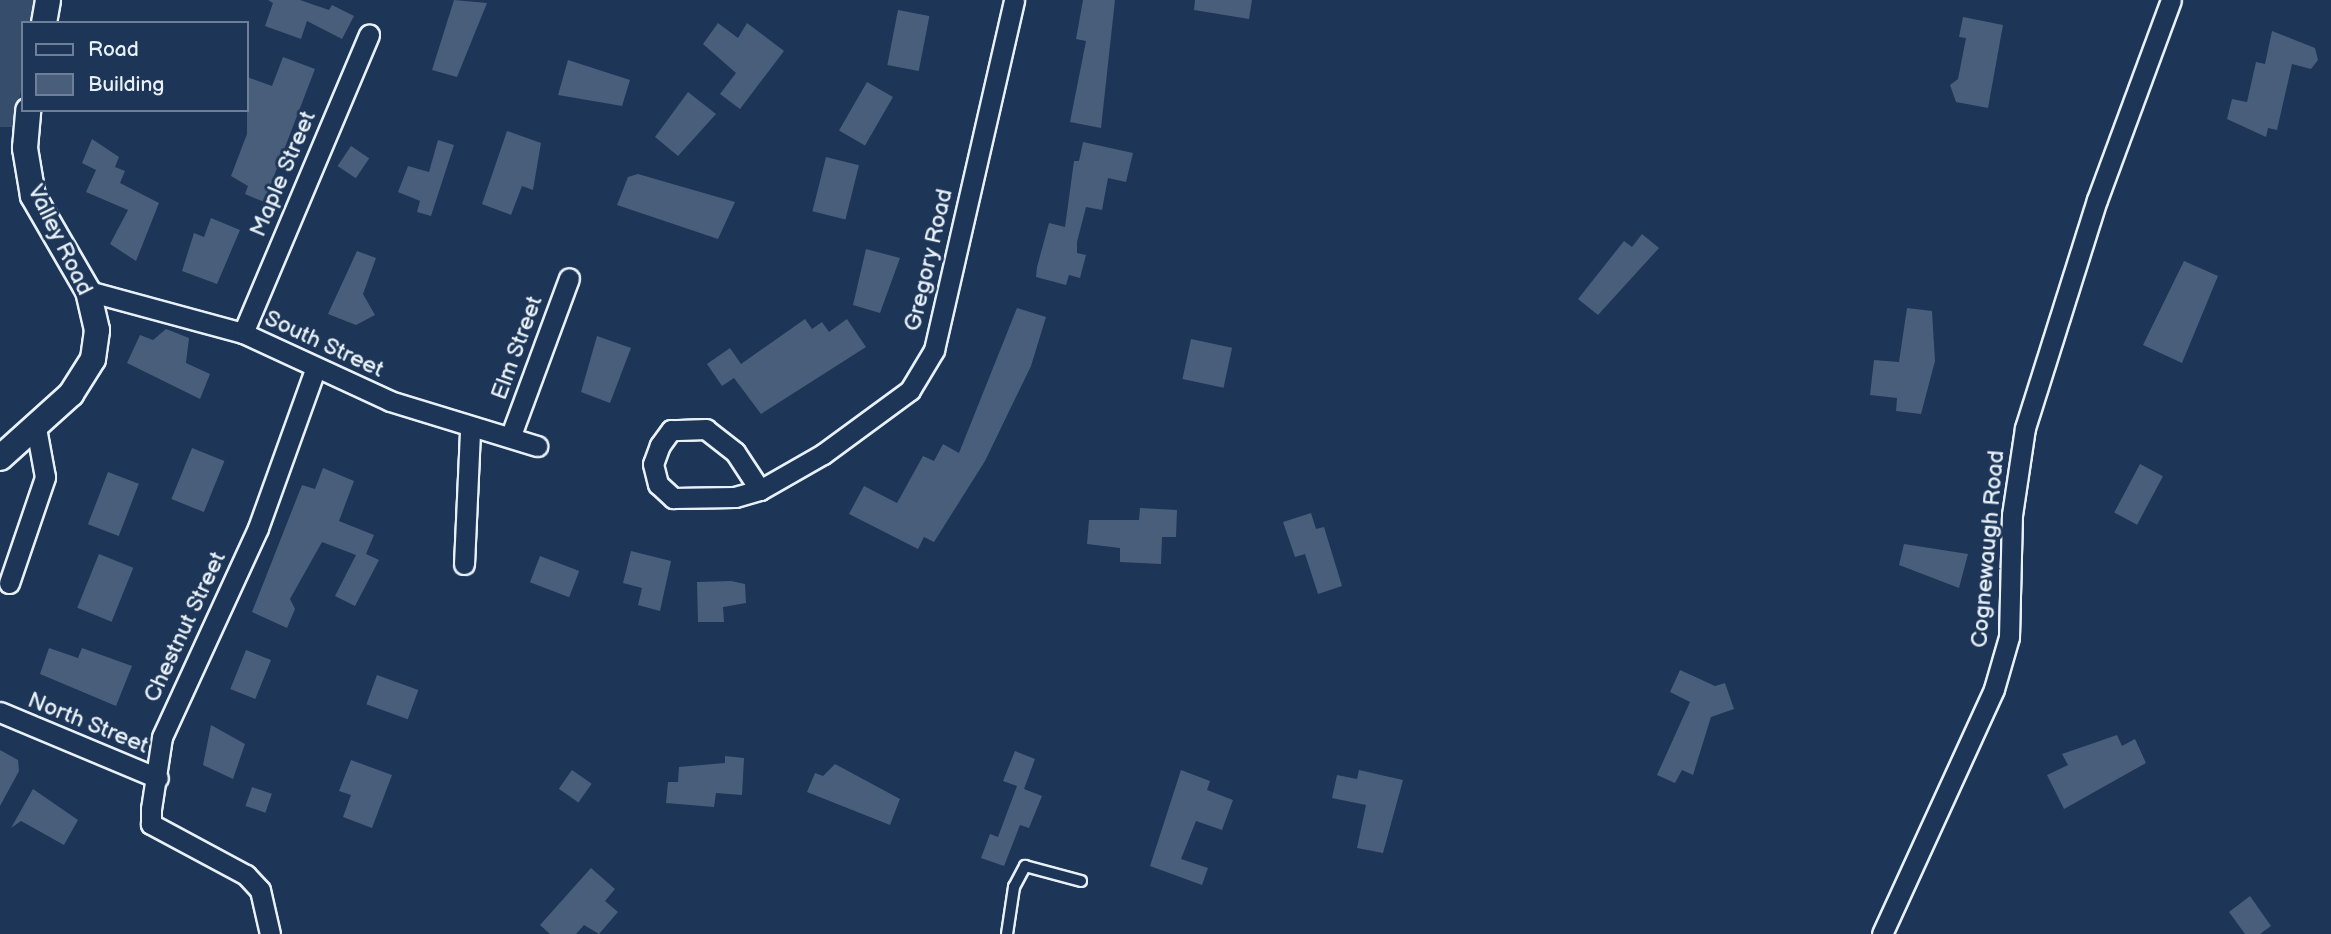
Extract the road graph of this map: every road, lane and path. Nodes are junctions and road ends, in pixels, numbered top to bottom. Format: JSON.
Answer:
{"nodes":[{"id":1,"x":48,"y":0,"type":"edge"},
{"id":2,"x":1014,"y":0,"type":"edge"},
{"id":3,"x":2171,"y":0,"type":"edge"},
{"id":4,"x":44,"y":21,"type":"edge"},
{"id":5,"x":369,"y":34,"type":"dead end"},
{"id":6,"x":28,"y":112,"type":"edge"},
{"id":7,"x":569,"y":278,"type":"dead end"},
{"id":8,"x":88,"y":291,"type":"junction"},
{"id":9,"x":243,"y":333,"type":"junction"},
{"id":10,"x":315,"y":370,"type":"junction"},
{"id":11,"x":36,"y":428,"type":"junction"},
{"id":12,"x":470,"y":430,"type":"junction"},
{"id":13,"x":510,"y":435,"type":"junction"},
{"id":14,"x":537,"y":446,"type":"dead end"},
{"id":15,"x":0,"y":458,"type":"edge"},
{"id":16,"x":760,"y":490,"type":"junction"},
{"id":17,"x":464,"y":564,"type":"dead end"},
{"id":18,"x":9,"y":583,"type":"dead end"},
{"id":19,"x":0,"y":712,"type":"edge"},
{"id":20,"x":158,"y":778,"type":"junction"},
{"id":21,"x":1082,"y":881,"type":"dead end"},
{"id":22,"x":270,"y":934,"type":"edge"},
{"id":23,"x":1007,"y":934,"type":"edge"},
{"id":24,"x":1882,"y":934,"type":"edge"}],
"edges":[{"from":1,"to":4,"type":"street"},
{"from":2,"to":16,"type":"street","name":"Gregory Road"},
{"from":3,"to":24,"type":"street","name":"Cognewaugh Road"},
{"from":5,"to":9,"type":"street","name":"Maple Street"},
{"from":6,"to":8,"type":"street","name":"Valley Road"},
{"from":7,"to":13,"type":"street","name":"Elm Street"},
{"from":8,"to":9,"type":"street","name":"South Street"},
{"from":8,"to":11,"type":"street","name":"Valley Road"},
{"from":9,"to":10,"type":"street","name":"South Street"},
{"from":10,"to":12,"type":"street","name":"South Street"},
{"from":10,"to":20,"type":"street","name":"Chestnut Street"},
{"from":11,"to":15,"type":"street","name":"Valley Road"},
{"from":11,"to":18,"type":"street"},
{"from":12,"to":13,"type":"street","name":"South Street"},
{"from":12,"to":17,"type":"street"},
{"from":13,"to":14,"type":"street","name":"South Street"},
{"from":16,"to":16,"type":"street","name":"Gregory Road"},
{"from":19,"to":20,"type":"street","name":"North Street"},
{"from":20,"to":22,"type":"street","name":"Chestnut Street"},
{"from":21,"to":23,"type":"lane"}]}
